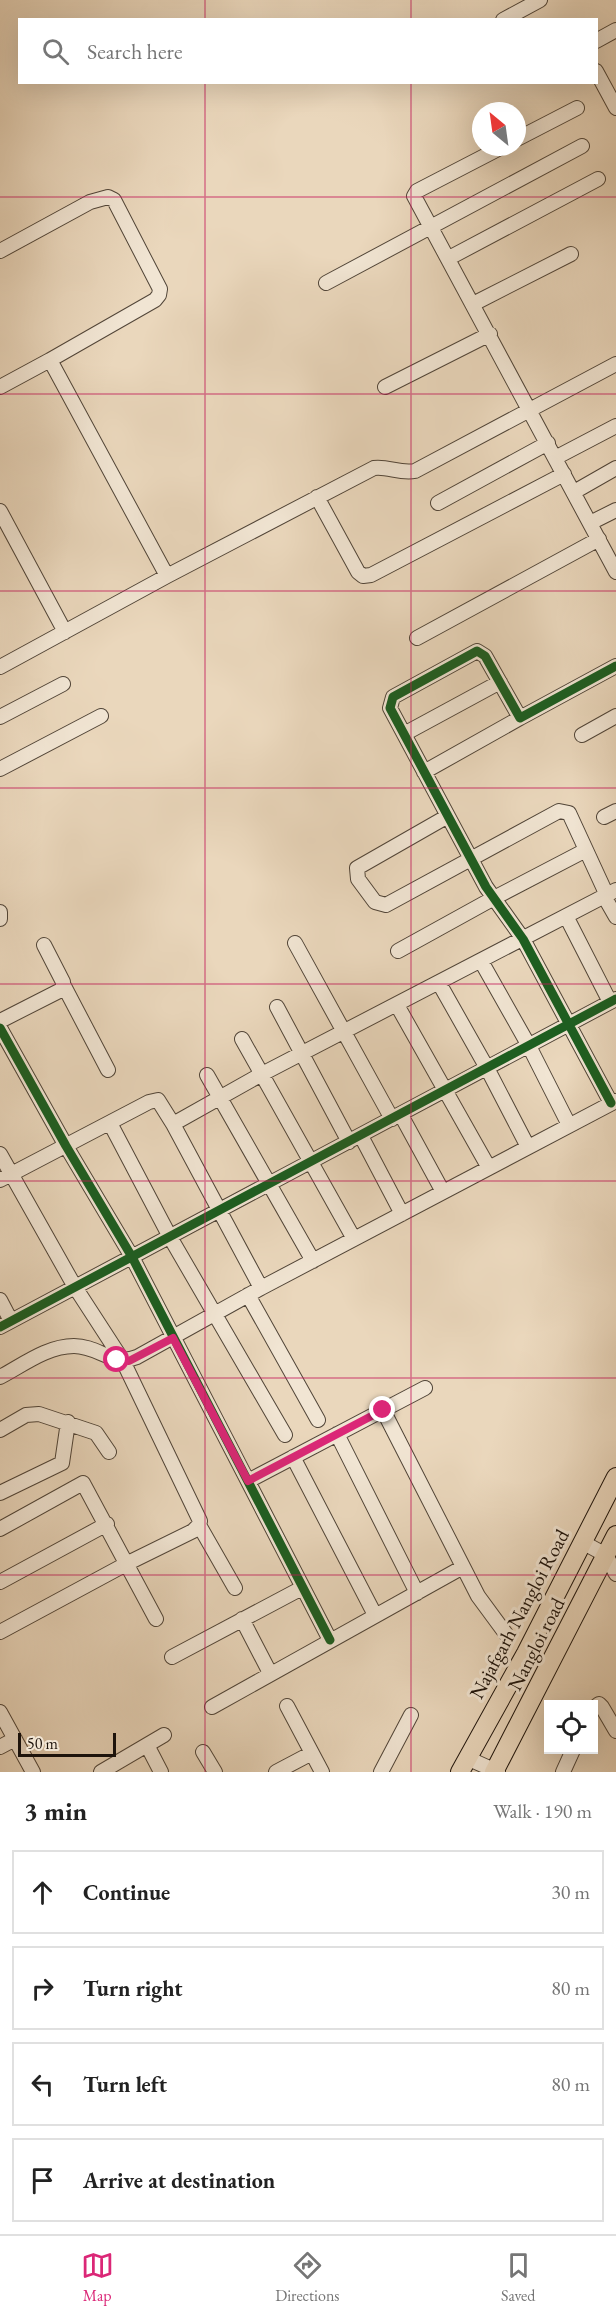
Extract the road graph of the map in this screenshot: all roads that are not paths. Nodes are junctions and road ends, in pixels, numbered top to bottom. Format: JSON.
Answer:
{"nodes":[{"id":1,"x":540,"y":0,"type":"edge"},
{"id":2,"x":507,"y":18,"type":"edge"},
{"id":3,"x":616,"y":30,"type":"edge"},
{"id":4,"x":598,"y":40,"type":"edge"},
{"id":5,"x":598,"y":72,"type":"edge"},
{"id":6,"x":612,"y":89,"type":"edge"},
{"id":7,"x":577,"y":108,"type":"dead end"},
{"id":8,"x":616,"y":108,"type":"edge"},
{"id":9,"x":526,"y":134,"type":"edge"},
{"id":10,"x":582,"y":146,"type":"dead end"},
{"id":11,"x":485,"y":156,"type":"edge"},
{"id":12,"x":598,"y":179,"type":"dead end"},
{"id":13,"x":431,"y":226,"type":"junction"},
{"id":14,"x":0,"y":251,"type":"edge"},
{"id":15,"x":571,"y":254,"type":"dead end"},
{"id":16,"x":449,"y":258,"type":"junction"},
{"id":17,"x":326,"y":283,"type":"dead end"},
{"id":18,"x":473,"y":304,"type":"junction"},
{"id":19,"x":490,"y":334,"type":"junction"},
{"id":20,"x":50,"y":360,"type":"junction"},
{"id":21,"x":616,"y":364,"type":"edge"},
{"id":22,"x":0,"y":387,"type":"edge"},
{"id":23,"x":385,"y":387,"type":"dead end"},
{"id":24,"x":530,"y":410,"type":"junction"},
{"id":25,"x":616,"y":426,"type":"edge"},
{"id":26,"x":548,"y":444,"type":"junction"},
{"id":27,"x":555,"y":458,"type":"junction"},
{"id":28,"x":616,"y":468,"type":"edge"},
{"id":29,"x":564,"y":474,"type":"junction"},
{"id":30,"x":574,"y":492,"type":"junction"},
{"id":31,"x":317,"y":497,"type":"junction"},
{"id":32,"x":438,"y":503,"type":"dead end"},
{"id":33,"x":616,"y":510,"type":"edge"},
{"id":34,"x":0,"y":511,"type":"edge"},
{"id":35,"x":590,"y":523,"type":"junction"},
{"id":36,"x":599,"y":539,"type":"junction"},
{"id":37,"x":616,"y":572,"type":"edge"},
{"id":38,"x":166,"y":576,"type":"junction"},
{"id":39,"x":65,"y":632,"type":"junction"},
{"id":40,"x":417,"y":638,"type":"dead end"},
{"id":41,"x":616,"y":666,"type":"edge"},
{"id":42,"x":0,"y":667,"type":"edge"},
{"id":43,"x":500,"y":682,"type":"junction"},
{"id":44,"x":63,"y":684,"type":"dead end"},
{"id":45,"x":101,"y":716,"type":"dead end"},
{"id":46,"x":616,"y":716,"type":"edge"},
{"id":47,"x":0,"y":717,"type":"edge"},
{"id":48,"x":520,"y":718,"type":"junction"},
{"id":49,"x":404,"y":734,"type":"junction"},
{"id":50,"x":582,"y":735,"type":"dead end"},
{"id":51,"x":2,"y":764,"type":"edge"},
{"id":52,"x":424,"y":772,"type":"junction"},
{"id":53,"x":448,"y":816,"type":"junction"},
{"id":54,"x":586,"y":850,"type":"junction"},
{"id":55,"x":471,"y":859,"type":"junction"},
{"id":56,"x":608,"y":892,"type":"edge"},
{"id":57,"x":494,"y":898,"type":"junction"},
{"id":58,"x":0,"y":912,"type":"edge"},
{"id":59,"x":566,"y":916,"type":"junction"},
{"id":60,"x":616,"y":917,"type":"edge"},
{"id":61,"x":0,"y":919,"type":"edge"},
{"id":62,"x":523,"y":939,"type":"junction"},
{"id":63,"x":295,"y":943,"type":"dead end"},
{"id":64,"x":44,"y":945,"type":"dead end"},
{"id":65,"x":398,"y":951,"type":"dead end"},
{"id":66,"x":481,"y":961,"type":"junction"},
{"id":67,"x":439,"y":983,"type":"junction"},
{"id":68,"x":64,"y":986,"type":"junction"},
{"id":69,"x":613,"y":1000,"type":"edge"},
{"id":70,"x":397,"y":1005,"type":"junction"},
{"id":71,"x":276,"y":1007,"type":"dead end"},
{"id":72,"x":0,"y":1021,"type":"edge"},
{"id":73,"x":569,"y":1024,"type":"junction"},
{"id":74,"x":0,"y":1028,"type":"edge"},
{"id":75,"x":344,"y":1032,"type":"junction"},
{"id":76,"x":242,"y":1039,"type":"dead end"},
{"id":77,"x":529,"y":1046,"type":"junction"},
{"id":78,"x":302,"y":1053,"type":"junction"},
{"id":79,"x":487,"y":1068,"type":"junction"},
{"id":80,"x":108,"y":1070,"type":"dead end"},
{"id":81,"x":262,"y":1074,"type":"junction"},
{"id":82,"x":207,"y":1075,"type":"dead end"},
{"id":83,"x":445,"y":1091,"type":"junction"},
{"id":84,"x":221,"y":1097,"type":"junction"},
{"id":85,"x":613,"y":1102,"type":"edge"},
{"id":86,"x":396,"y":1117,"type":"junction"},
{"id":87,"x":110,"y":1123,"type":"junction"},
{"id":88,"x":173,"y":1124,"type":"junction"},
{"id":89,"x":569,"y":1125,"type":"junction"},
{"id":90,"x":355,"y":1139,"type":"junction"},
{"id":91,"x":66,"y":1146,"type":"junction"},
{"id":92,"x":528,"y":1148,"type":"junction"},
{"id":93,"x":0,"y":1154,"type":"edge"},
{"id":94,"x":311,"y":1162,"type":"junction"},
{"id":95,"x":489,"y":1168,"type":"junction"},
{"id":96,"x":5,"y":1177,"type":"edge"},
{"id":97,"x":270,"y":1184,"type":"junction"},
{"id":98,"x":444,"y":1192,"type":"junction"},
{"id":99,"x":220,"y":1211,"type":"junction"},
{"id":100,"x":402,"y":1214,"type":"junction"},
{"id":101,"x":170,"y":1237,"type":"junction"},
{"id":102,"x":354,"y":1239,"type":"junction"},
{"id":103,"x":132,"y":1257,"type":"junction"},
{"id":104,"x":313,"y":1261,"type":"junction"},
{"id":105,"x":75,"y":1287,"type":"junction"},
{"id":106,"x":261,"y":1288,"type":"junction"},
{"id":107,"x":248,"y":1295,"type":"junction"},
{"id":108,"x":0,"y":1300,"type":"edge"},
{"id":109,"x":215,"y":1315,"type":"junction"},
{"id":110,"x":6,"y":1324,"type":"edge"},
{"id":111,"x":173,"y":1338,"type":"junction"},
{"id":112,"x":123,"y":1361,"type":"junction"},
{"id":113,"x":0,"y":1377,"type":"edge"},
{"id":114,"x":425,"y":1388,"type":"dead end"},
{"id":115,"x":383,"y":1410,"type":"junction"},
{"id":116,"x":318,"y":1420,"type":"dead end"},
{"id":117,"x":68,"y":1422,"type":"junction"},
{"id":118,"x":0,"y":1430,"type":"edge"},
{"id":119,"x":337,"y":1434,"type":"junction"},
{"id":120,"x":285,"y":1435,"type":"dead end"},
{"id":121,"x":109,"y":1452,"type":"dead end"},
{"id":122,"x":293,"y":1457,"type":"junction"},
{"id":123,"x":616,"y":1477,"type":"edge"},
{"id":124,"x":248,"y":1481,"type":"junction"},
{"id":125,"x":0,"y":1492,"type":"edge"},
{"id":126,"x":107,"y":1524,"type":"junction"},
{"id":127,"x":200,"y":1525,"type":"junction"},
{"id":128,"x":0,"y":1529,"type":"edge"},
{"id":129,"x":616,"y":1535,"type":"edge"},
{"id":130,"x":582,"y":1542,"type":"junction"},
{"id":131,"x":606,"y":1555,"type":"junction"},
{"id":132,"x":128,"y":1563,"type":"junction"},
{"id":133,"x":464,"y":1567,"type":"junction"},
{"id":134,"x":616,"y":1574,"type":"edge"},
{"id":135,"x":0,"y":1582,"type":"edge"},
{"id":136,"x":236,"y":1588,"type":"dead end"},
{"id":137,"x":302,"y":1588,"type":"junction"},
{"id":138,"x":417,"y":1593,"type":"junction"},
{"id":139,"x":375,"y":1615,"type":"junction"},
{"id":140,"x":156,"y":1619,"type":"dead end"},
{"id":141,"x":242,"y":1619,"type":"junction"},
{"id":142,"x":0,"y":1632,"type":"edge"},
{"id":143,"x":506,"y":1634,"type":"dead end"},
{"id":144,"x":330,"y":1640,"type":"junction"},
{"id":145,"x":172,"y":1657,"type":"dead end"},
{"id":146,"x":270,"y":1673,"type":"junction"},
{"id":147,"x":598,"y":1705,"type":"edge"},
{"id":148,"x":287,"y":1706,"type":"dead end"},
{"id":149,"x":212,"y":1707,"type":"dead end"},
{"id":150,"x":0,"y":1712,"type":"edge"},
{"id":151,"x":411,"y":1715,"type":"dead end"},
{"id":152,"x":616,"y":1731,"type":"edge"},
{"id":153,"x":164,"y":1735,"type":"dead end"},
{"id":154,"x":15,"y":1739,"type":"junction"},
{"id":155,"x":147,"y":1745,"type":"junction"},
{"id":156,"x":0,"y":1747,"type":"edge"},
{"id":157,"x":203,"y":1752,"type":"dead end"},
{"id":158,"x":312,"y":1753,"type":"junction"},
{"id":159,"x":571,"y":1754,"type":"edge"},
{"id":160,"x":464,"y":1765,"type":"edge"},
{"id":161,"x":33,"y":1772,"type":"edge"},
{"id":162,"x":101,"y":1772,"type":"edge"},
{"id":163,"x":161,"y":1772,"type":"edge"},
{"id":164,"x":215,"y":1772,"type":"edge"},
{"id":165,"x":276,"y":1772,"type":"edge"},
{"id":166,"x":322,"y":1772,"type":"edge"},
{"id":167,"x":381,"y":1772,"type":"edge"},
{"id":168,"x":496,"y":1772,"type":"edge"},
{"id":169,"x":563,"y":1772,"type":"edge"}],
"edges":[{"from":1,"to":2,"type":"street"},
{"from":3,"to":4,"type":"street"},
{"from":5,"to":6,"type":"street"},
{"from":6,"to":8,"type":"street"},
{"from":7,"to":9,"type":"street"},
{"from":10,"to":13,"type":"street"},
{"from":11,"to":13,"type":"street"},
{"from":12,"to":16,"type":"street"},
{"from":13,"to":16,"type":"street"},
{"from":13,"to":17,"type":"street"},
{"from":14,"to":20,"type":"street"},
{"from":15,"to":18,"type":"street"},
{"from":16,"to":18,"type":"street"},
{"from":18,"to":19,"type":"street"},
{"from":19,"to":23,"type":"street"},
{"from":19,"to":24,"type":"street"},
{"from":20,"to":22,"type":"street"},
{"from":20,"to":38,"type":"street"},
{"from":21,"to":24,"type":"street"},
{"from":24,"to":26,"type":"street"},
{"from":24,"to":31,"type":"street"},
{"from":25,"to":27,"type":"street"},
{"from":26,"to":27,"type":"street"},
{"from":26,"to":32,"type":"street"},
{"from":27,"to":29,"type":"street"},
{"from":28,"to":30,"type":"street"},
{"from":29,"to":30,"type":"street"},
{"from":29,"to":31,"type":"street"},
{"from":30,"to":35,"type":"street"},
{"from":31,"to":38,"type":"street"},
{"from":33,"to":35,"type":"street"},
{"from":34,"to":39,"type":"street"},
{"from":35,"to":36,"type":"street"},
{"from":36,"to":37,"type":"street"},
{"from":36,"to":40,"type":"street"},
{"from":38,"to":39,"type":"street"},
{"from":39,"to":42,"type":"street"},
{"from":41,"to":48,"type":"street"},
{"from":43,"to":48,"type":"street"},
{"from":43,"to":49,"type":"street"},
{"from":43,"to":49,"type":"street"},
{"from":44,"to":47,"type":"street"},
{"from":45,"to":51,"type":"street"},
{"from":46,"to":50,"type":"street"},
{"from":48,"to":52,"type":"street"},
{"from":49,"to":52,"type":"street"},
{"from":52,"to":53,"type":"street"},
{"from":53,"to":55,"type":"street"},
{"from":53,"to":55,"type":"street"},
{"from":54,"to":55,"type":"street"},
{"from":54,"to":56,"type":"street"},
{"from":54,"to":57,"type":"street"},
{"from":55,"to":57,"type":"street"},
{"from":56,"to":59,"type":"street"},
{"from":56,"to":60,"type":"street"},
{"from":57,"to":62,"type":"street"},
{"from":57,"to":65,"type":"street"},
{"from":58,"to":61,"type":"street"},
{"from":59,"to":62,"type":"street"},
{"from":59,"to":69,"type":"street"},
{"from":62,"to":66,"type":"street"},
{"from":62,"to":73,"type":"street"},
{"from":63,"to":75,"type":"street"},
{"from":64,"to":68,"type":"street"},
{"from":66,"to":67,"type":"street"},
{"from":66,"to":77,"type":"street"},
{"from":67,"to":70,"type":"street"},
{"from":67,"to":79,"type":"street"},
{"from":68,"to":72,"type":"street"},
{"from":68,"to":80,"type":"street"},
{"from":69,"to":73,"type":"street"},
{"from":70,"to":75,"type":"street"},
{"from":70,"to":83,"type":"street"},
{"from":71,"to":78,"type":"street"},
{"from":73,"to":77,"type":"street"},
{"from":73,"to":85,"type":"street"},
{"from":74,"to":91,"type":"street"},
{"from":75,"to":78,"type":"street"},
{"from":75,"to":86,"type":"street"},
{"from":76,"to":81,"type":"street"},
{"from":77,"to":79,"type":"street"},
{"from":77,"to":89,"type":"street"},
{"from":78,"to":81,"type":"street"},
{"from":78,"to":90,"type":"street"},
{"from":79,"to":83,"type":"street"},
{"from":79,"to":92,"type":"street"},
{"from":81,"to":84,"type":"street"},
{"from":81,"to":94,"type":"street"},
{"from":82,"to":84,"type":"street"},
{"from":83,"to":86,"type":"street"},
{"from":83,"to":95,"type":"street"},
{"from":84,"to":88,"type":"street"},
{"from":84,"to":97,"type":"street"},
{"from":85,"to":89,"type":"street"},
{"from":86,"to":90,"type":"street"},
{"from":86,"to":98,"type":"street"},
{"from":87,"to":88,"type":"street"},
{"from":87,"to":91,"type":"street"},
{"from":87,"to":101,"type":"street"},
{"from":88,"to":99,"type":"street"},
{"from":89,"to":92,"type":"street"},
{"from":90,"to":94,"type":"street"},
{"from":90,"to":100,"type":"street"},
{"from":91,"to":96,"type":"street"},
{"from":91,"to":103,"type":"street"},
{"from":92,"to":95,"type":"street"},
{"from":93,"to":96,"type":"street"},
{"from":94,"to":97,"type":"street"},
{"from":94,"to":102,"type":"street"},
{"from":95,"to":98,"type":"street"},
{"from":96,"to":105,"type":"street"},
{"from":97,"to":99,"type":"street"},
{"from":97,"to":104,"type":"street"},
{"from":98,"to":100,"type":"street"},
{"from":99,"to":101,"type":"street"},
{"from":99,"to":106,"type":"street"},
{"from":100,"to":102,"type":"street"},
{"from":101,"to":103,"type":"street"},
{"from":101,"to":109,"type":"street"},
{"from":102,"to":104,"type":"street"},
{"from":103,"to":105,"type":"street"},
{"from":103,"to":111,"type":"street"},
{"from":104,"to":106,"type":"street"},
{"from":105,"to":110,"type":"street"},
{"from":105,"to":112,"type":"street"},
{"from":106,"to":107,"type":"street"},
{"from":107,"to":109,"type":"street"},
{"from":107,"to":116,"type":"street"},
{"from":108,"to":110,"type":"street"},
{"from":109,"to":111,"type":"street"},
{"from":109,"to":120,"type":"street"},
{"from":111,"to":112,"type":"street"},
{"from":111,"to":124,"type":"street"},
{"from":112,"to":113,"type":"street"},
{"from":112,"to":127,"type":"street"},
{"from":114,"to":115,"type":"street"},
{"from":115,"to":119,"type":"street"},
{"from":115,"to":133,"type":"street"},
{"from":117,"to":118,"type":"street"},
{"from":117,"to":121,"type":"street"},
{"from":117,"to":125,"type":"street"},
{"from":119,"to":122,"type":"street"},
{"from":119,"to":138,"type":"street"},
{"from":122,"to":124,"type":"street"},
{"from":122,"to":139,"type":"street"},
{"from":123,"to":130,"type":"main road","name":"Najafgarh Nangloi Road"},
{"from":124,"to":137,"type":"street"},
{"from":126,"to":128,"type":"street"},
{"from":126,"to":132,"type":"street"},
{"from":126,"to":135,"type":"street"},
{"from":127,"to":132,"type":"street"},
{"from":127,"to":136,"type":"street"},
{"from":129,"to":131,"type":"main road","name":"Nangloi road"},
{"from":130,"to":131,"type":"street"},
{"from":130,"to":160,"type":"main road","name":"Najafgarh Nangloi Road"},
{"from":131,"to":134,"type":"street"},
{"from":131,"to":168,"type":"main road","name":"Nangloi road"},
{"from":132,"to":140,"type":"street"},
{"from":132,"to":142,"type":"street"},
{"from":133,"to":138,"type":"street"},
{"from":133,"to":143,"type":"street"},
{"from":137,"to":141,"type":"street"},
{"from":137,"to":144,"type":"street"},
{"from":138,"to":139,"type":"street"},
{"from":139,"to":144,"type":"street"},
{"from":141,"to":145,"type":"street"},
{"from":141,"to":146,"type":"street"},
{"from":144,"to":146,"type":"street"},
{"from":146,"to":149,"type":"street"},
{"from":147,"to":152,"type":"street"},
{"from":148,"to":158,"type":"street"},
{"from":150,"to":154,"type":"street"},
{"from":151,"to":167,"type":"street"},
{"from":153,"to":155,"type":"street"},
{"from":154,"to":156,"type":"street"},
{"from":154,"to":161,"type":"street"},
{"from":155,"to":162,"type":"street"},
{"from":155,"to":163,"type":"street"},
{"from":157,"to":164,"type":"street"},
{"from":158,"to":165,"type":"street"},
{"from":158,"to":166,"type":"street"},
{"from":159,"to":169,"type":"street"},
{"from":160,"to":168,"type":"street"}]}
